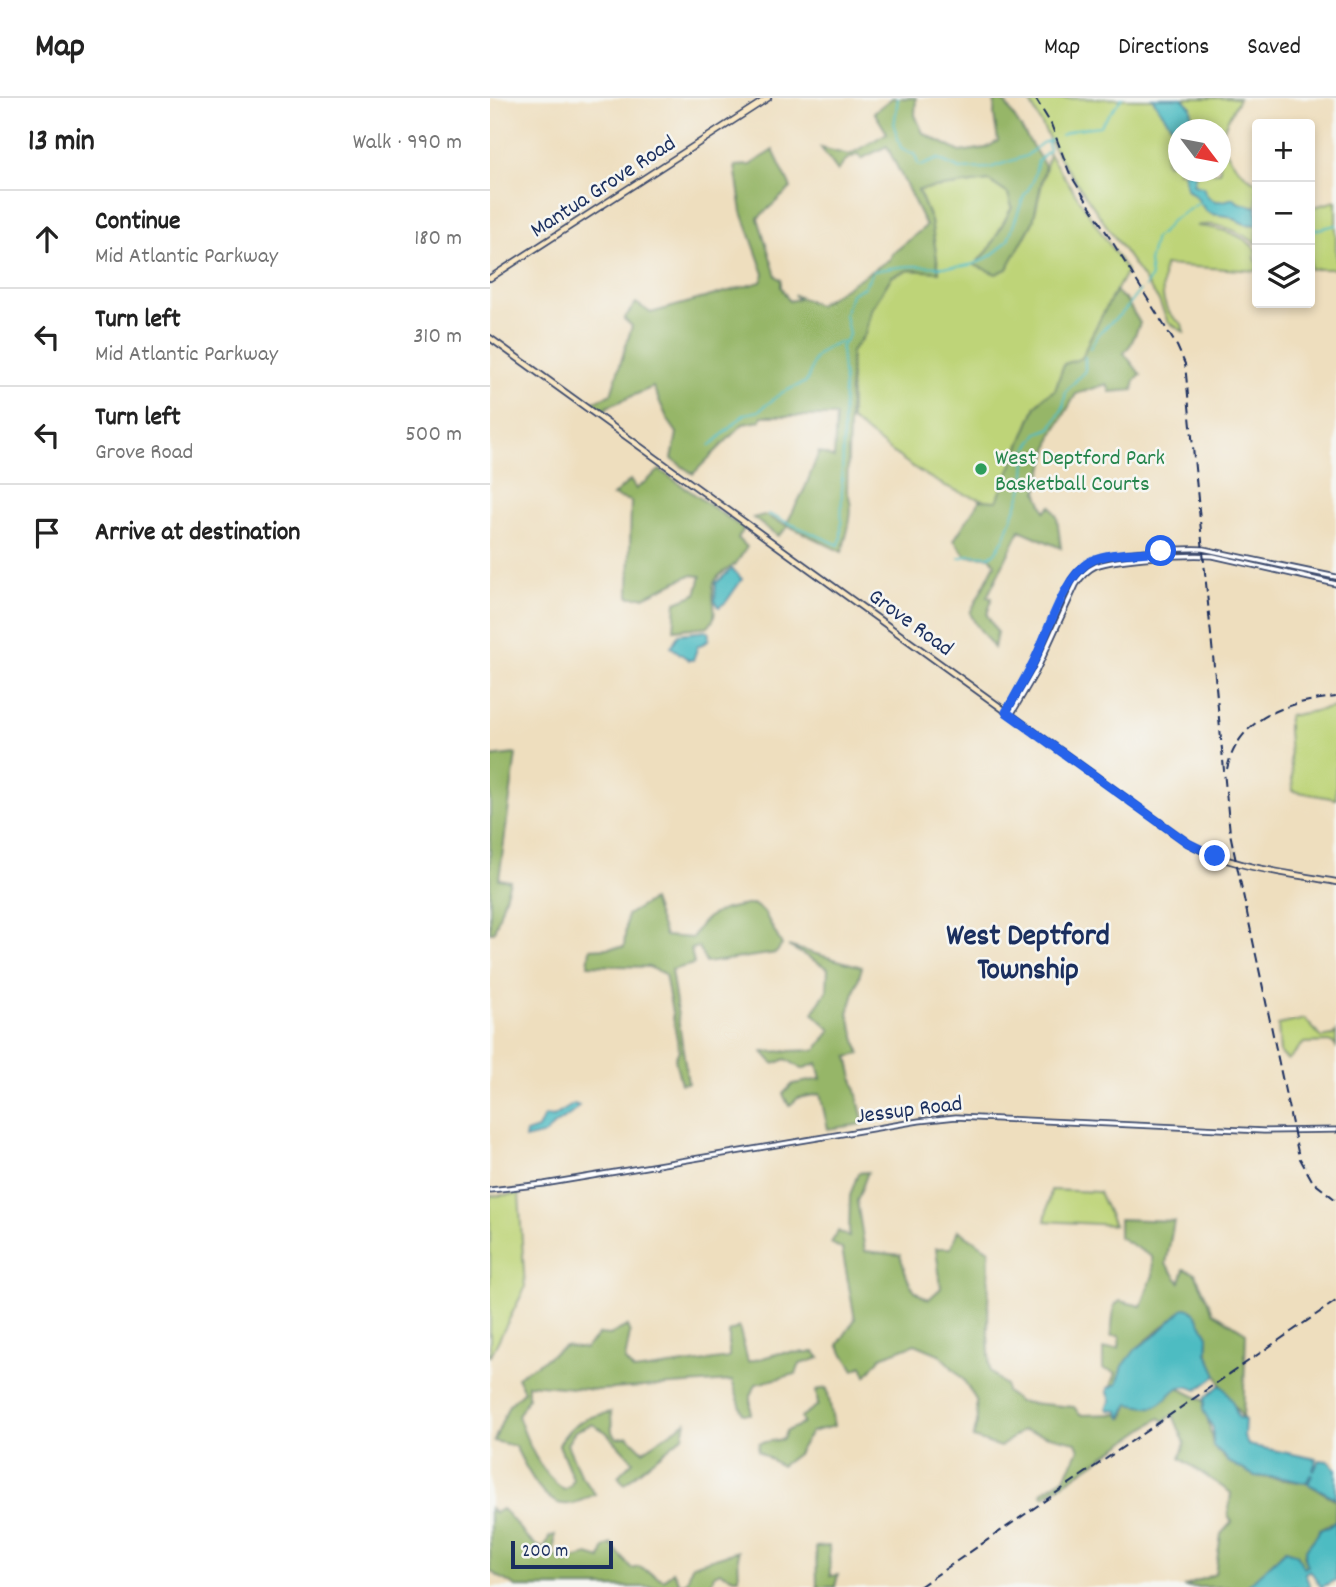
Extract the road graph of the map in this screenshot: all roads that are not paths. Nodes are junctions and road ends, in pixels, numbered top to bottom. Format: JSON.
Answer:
{"nodes":[{"id":1,"x":768,"y":98,"type":"edge"},
{"id":2,"x":490,"y":278,"type":"edge"},
{"id":3,"x":490,"y":338,"type":"edge"},
{"id":4,"x":1336,"y":577,"type":"edge"},
{"id":5,"x":1336,"y":584,"type":"edge"},
{"id":6,"x":1009,"y":713,"type":"junction"},
{"id":7,"x":1336,"y":882,"type":"edge"},
{"id":8,"x":1336,"y":1130,"type":"edge"},
{"id":9,"x":490,"y":1191,"type":"edge"}],
"edges":[{"from":1,"to":2,"type":"main road","name":"Mantua Grove Road"},
{"from":3,"to":6,"type":"main road","name":"Grove Road"},
{"from":4,"to":6,"type":"street"},
{"from":5,"to":6,"type":"street"},
{"from":6,"to":7,"type":"main road","name":"Grove Road"},
{"from":8,"to":9,"type":"street","name":"Jessup Road"}]}
